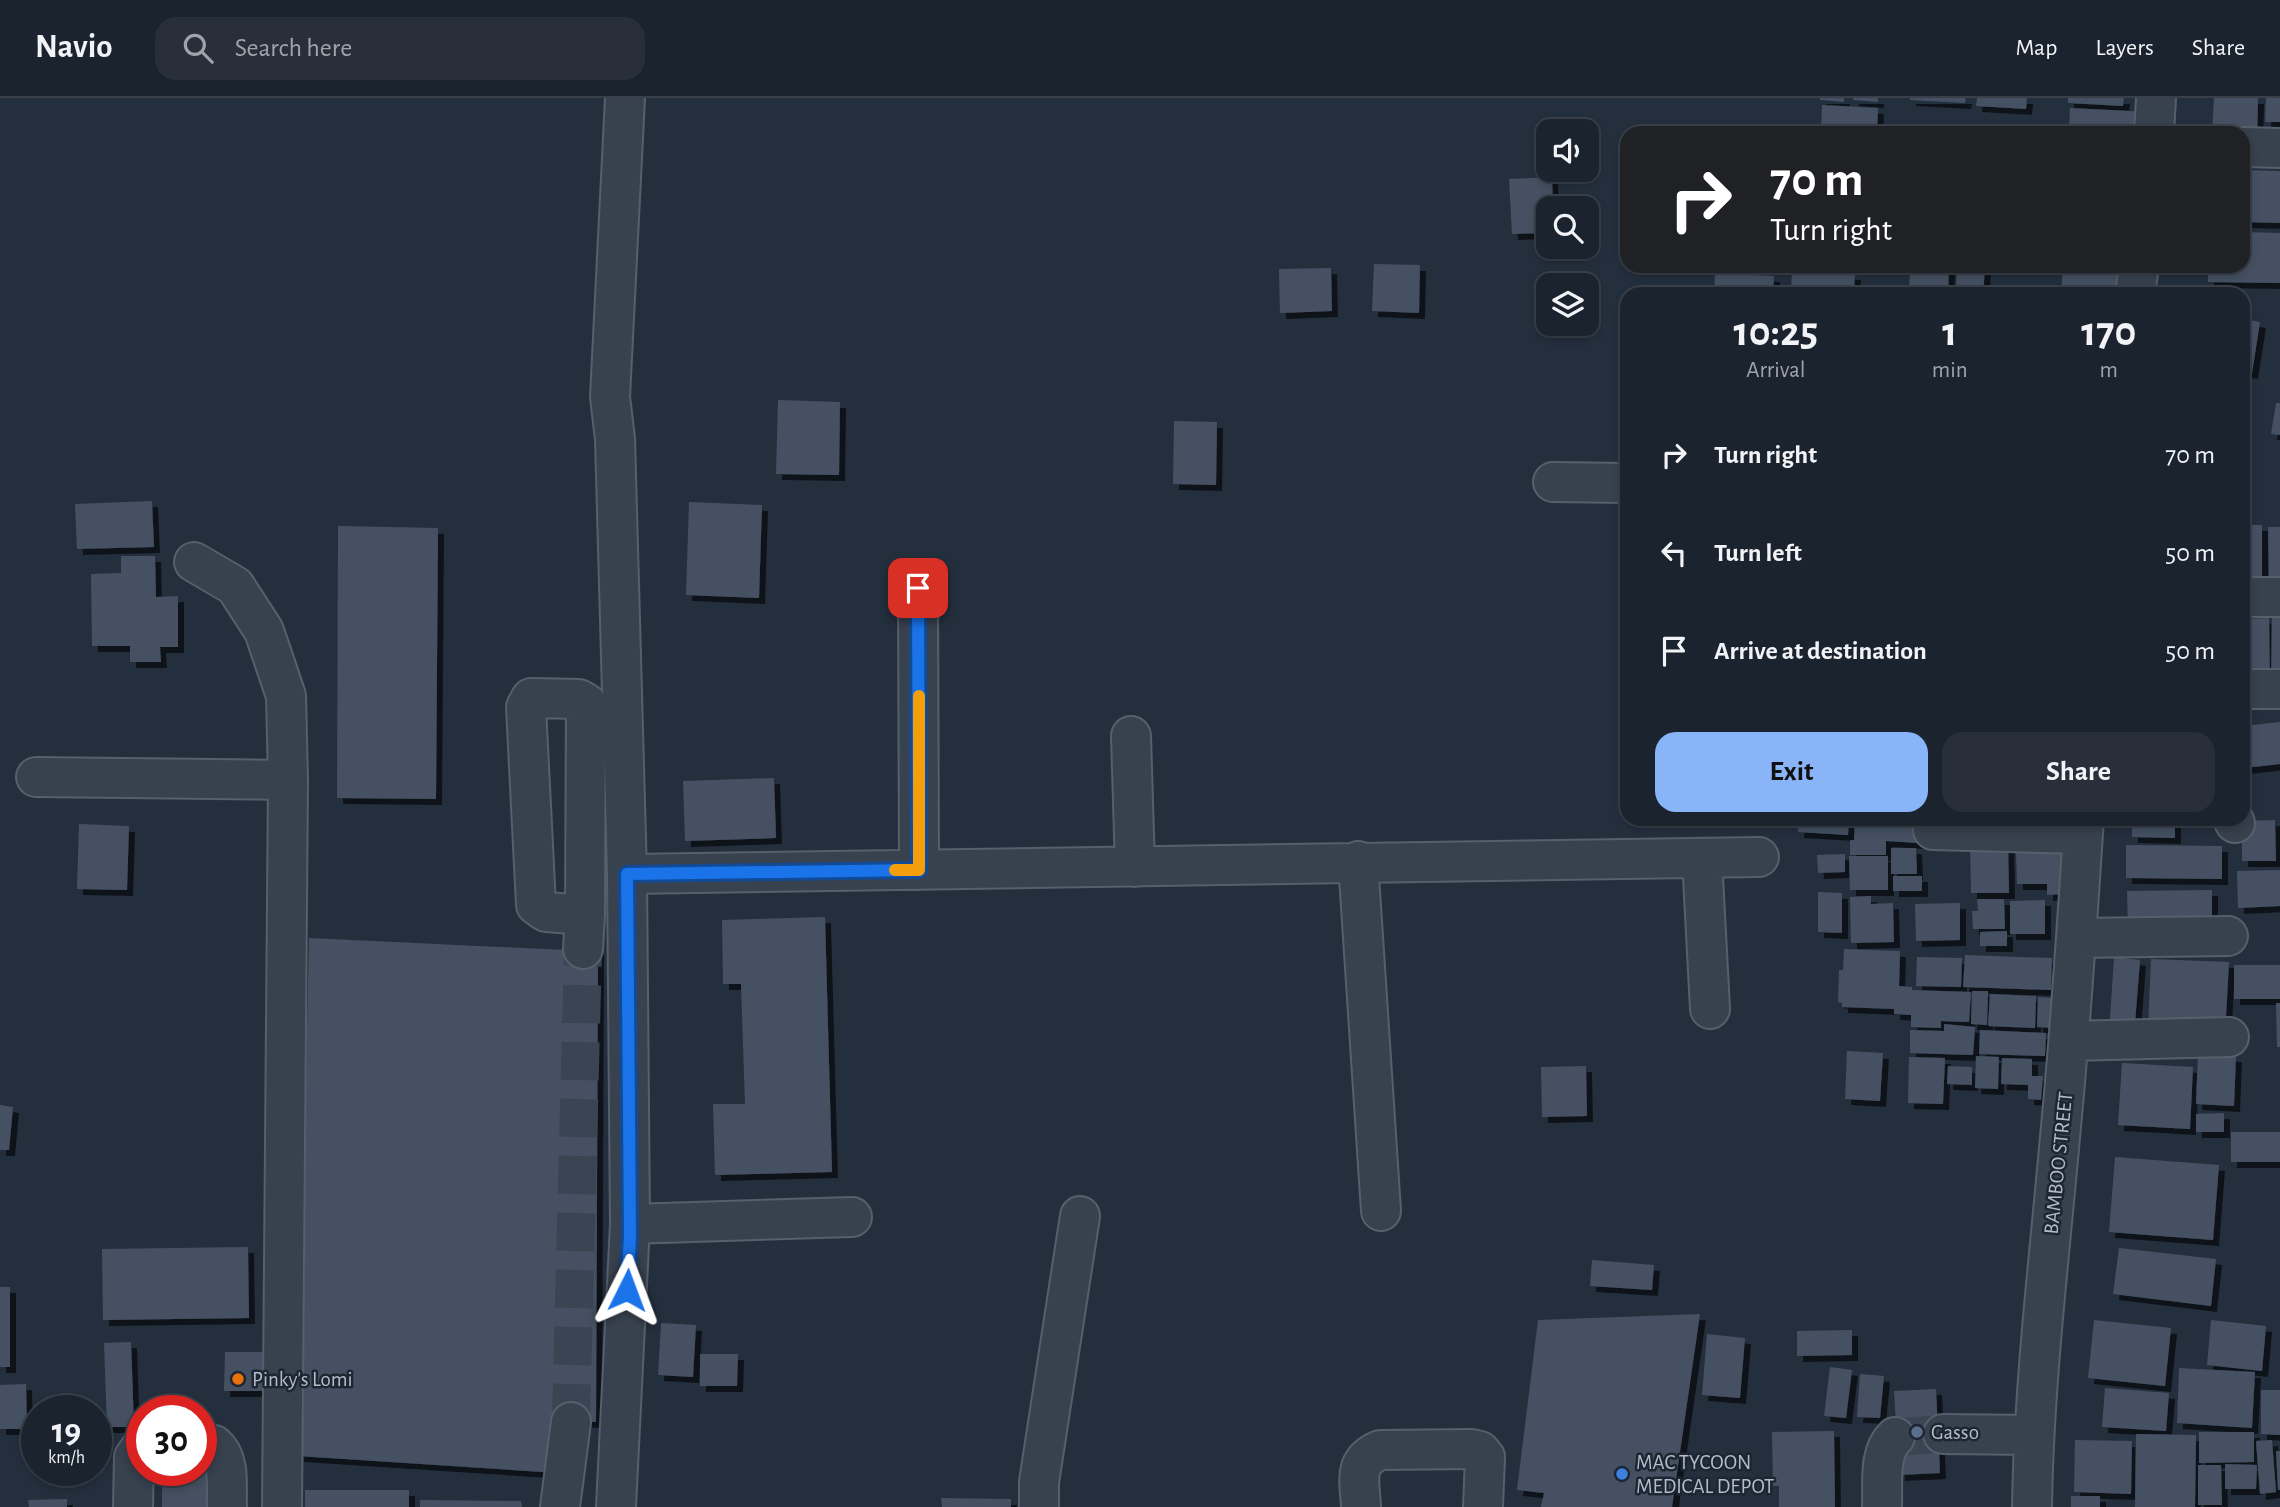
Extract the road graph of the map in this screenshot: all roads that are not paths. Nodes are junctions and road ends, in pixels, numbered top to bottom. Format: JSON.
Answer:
{"nodes":[{"id":1,"x":625,"y":98,"type":"edge"},
{"id":2,"x":2155,"y":98,"type":"edge"},
{"id":3,"x":2154,"y":126,"type":"edge"},
{"id":4,"x":2250,"y":147,"type":"edge"},
{"id":5,"x":2280,"y":148,"type":"edge"},
{"id":6,"x":1553,"y":482,"type":"dead end"},
{"id":7,"x":1620,"y":483,"type":"edge"},
{"id":8,"x":194,"y":562,"type":"dead end"},
{"id":9,"x":918,"y":588,"type":"dead end"},
{"id":10,"x":2250,"y":597,"type":"edge"},
{"id":11,"x":2280,"y":597,"type":"edge"},
{"id":12,"x":2250,"y":689,"type":"edge"},
{"id":13,"x":2280,"y":689,"type":"edge"},
{"id":14,"x":1130,"y":736,"type":"dead end"},
{"id":15,"x":36,"y":777,"type":"dead end"},
{"id":16,"x":289,"y":780,"type":"junction"},
{"id":17,"x":2083,"y":827,"type":"edge"},
{"id":18,"x":1933,"y":830,"type":"dead end"},
{"id":19,"x":1759,"y":856,"type":"dead end"},
{"id":20,"x":1702,"y":858,"type":"junction"},
{"id":21,"x":1358,"y":861,"type":"junction"},
{"id":22,"x":1135,"y":867,"type":"junction"},
{"id":23,"x":919,"y":870,"type":"junction"},
{"id":24,"x":627,"y":874,"type":"junction"},
{"id":25,"x":584,"y":932,"type":"joint"},
{"id":26,"x":2228,"y":936,"type":"dead end"},
{"id":27,"x":2076,"y":938,"type":"junction"},
{"id":28,"x":1710,"y":1009,"type":"dead end"},
{"id":29,"x":2229,"y":1037,"type":"dead end"},
{"id":30,"x":2069,"y":1041,"type":"junction"},
{"id":31,"x":1381,"y":1210,"type":"dead end"},
{"id":32,"x":1080,"y":1216,"type":"dead end"},
{"id":33,"x":852,"y":1217,"type":"dead end"},
{"id":34,"x":630,"y":1224,"type":"junction"},
{"id":35,"x":571,"y":1422,"type":"tunnel mouth"},
{"id":36,"x":1943,"y":1434,"type":"tunnel mouth"},
{"id":37,"x":2033,"y":1435,"type":"junction"},
{"id":38,"x":1895,"y":1437,"type":"dead end"},
{"id":39,"x":217,"y":1447,"type":"edge"},
{"id":40,"x":133,"y":1486,"type":"edge"},
{"id":41,"x":133,"y":1507,"type":"edge"},
{"id":42,"x":227,"y":1507,"type":"edge"},
{"id":43,"x":282,"y":1507,"type":"edge"},
{"id":44,"x":560,"y":1507,"type":"edge"},
{"id":45,"x":616,"y":1507,"type":"edge"},
{"id":46,"x":1039,"y":1507,"type":"edge"},
{"id":47,"x":1361,"y":1507,"type":"edge"},
{"id":48,"x":1483,"y":1507,"type":"edge"},
{"id":49,"x":1882,"y":1507,"type":"edge"},
{"id":50,"x":2032,"y":1507,"type":"edge"}],
"edges":[{"from":1,"to":24,"type":"street"},
{"from":2,"to":3,"type":"street"},
{"from":4,"to":5,"type":"street"},
{"from":6,"to":7,"type":"street"},
{"from":8,"to":16,"type":"street"},
{"from":9,"to":23,"type":"street"},
{"from":10,"to":11,"type":"street"},
{"from":12,"to":13,"type":"street"},
{"from":14,"to":22,"type":"street"},
{"from":15,"to":16,"type":"street"},
{"from":16,"to":43,"type":"street"},
{"from":17,"to":18,"type":"street"},
{"from":17,"to":27,"type":"street","name":"BAMBOO STREET"},
{"from":19,"to":20,"type":"street"},
{"from":20,"to":21,"type":"street"},
{"from":20,"to":28,"type":"street"},
{"from":21,"to":22,"type":"street"},
{"from":21,"to":31,"type":"street"},
{"from":22,"to":23,"type":"street"},
{"from":23,"to":24,"type":"street"},
{"from":24,"to":34,"type":"street"},
{"from":25,"to":25,"type":"street"},
{"from":26,"to":27,"type":"street"},
{"from":27,"to":30,"type":"street","name":"BAMBOO STREET"},
{"from":29,"to":30,"type":"street"},
{"from":30,"to":37,"type":"street","name":"BAMBOO STREET"},
{"from":32,"to":46,"type":"street"},
{"from":33,"to":34,"type":"street"},
{"from":34,"to":45,"type":"street"},
{"from":35,"to":44,"type":"street"},
{"from":36,"to":37,"type":"street"},
{"from":37,"to":50,"type":"street","name":"BAMBOO STREET"},
{"from":38,"to":49,"type":"street"},
{"from":39,"to":42,"type":"street"},
{"from":40,"to":41,"type":"street"},
{"from":47,"to":48,"type":"street"}]}
